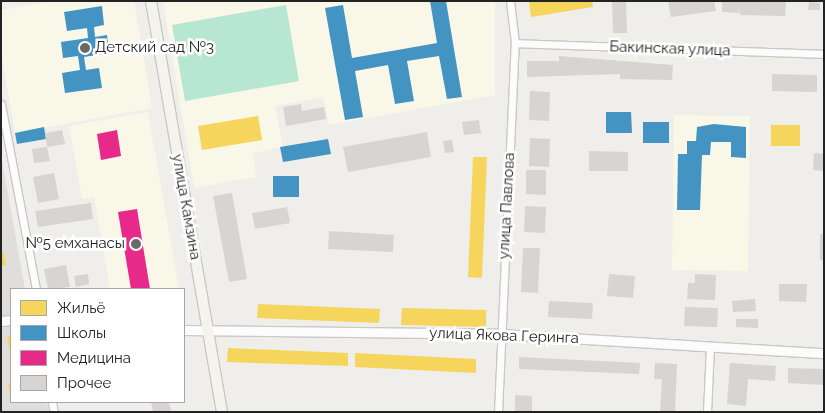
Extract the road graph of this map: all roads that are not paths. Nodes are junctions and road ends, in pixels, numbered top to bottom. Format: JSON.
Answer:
{"nodes":[{"id":1,"x":151,"y":1,"type":"edge"},
{"id":2,"x":510,"y":1,"type":"edge"},
{"id":3,"x":515,"y":43,"type":"junction"},
{"id":4,"x":824,"y":54,"type":"edge"},
{"id":5,"x":1,"y":104,"type":"edge"},
{"id":6,"x":36,"y":288,"type":"edge"},
{"id":7,"x":185,"y":330,"type":"edge"},
{"id":8,"x":207,"y":332,"type":"junction"},
{"id":9,"x":501,"y":334,"type":"junction"},
{"id":10,"x":710,"y":346,"type":"junction"},
{"id":11,"x":824,"y":353,"type":"edge"},
{"id":12,"x":222,"y":412,"type":"edge"},
{"id":13,"x":498,"y":412,"type":"edge"},
{"id":14,"x":707,"y":412,"type":"edge"}],
"edges":[{"from":1,"to":8,"type":"main road","name":"улица Камзина"},
{"from":2,"to":3,"type":"street","name":"улица Павлова"},
{"from":3,"to":4,"type":"street","name":"Бакинская улица"},
{"from":3,"to":9,"type":"street","name":"улица Павлова"},
{"from":5,"to":6,"type":"street"},
{"from":7,"to":8,"type":"street","name":"улица Якова Геринга"},
{"from":8,"to":9,"type":"street","name":"улица Якова Геринга"},
{"from":8,"to":12,"type":"main road","name":"улица Камзина"},
{"from":9,"to":10,"type":"street","name":"улица Якова Геринга"},
{"from":9,"to":13,"type":"street","name":"улица Павлова"},
{"from":10,"to":11,"type":"street","name":"улица Якова Геринга"},
{"from":10,"to":14,"type":"street"}]}
